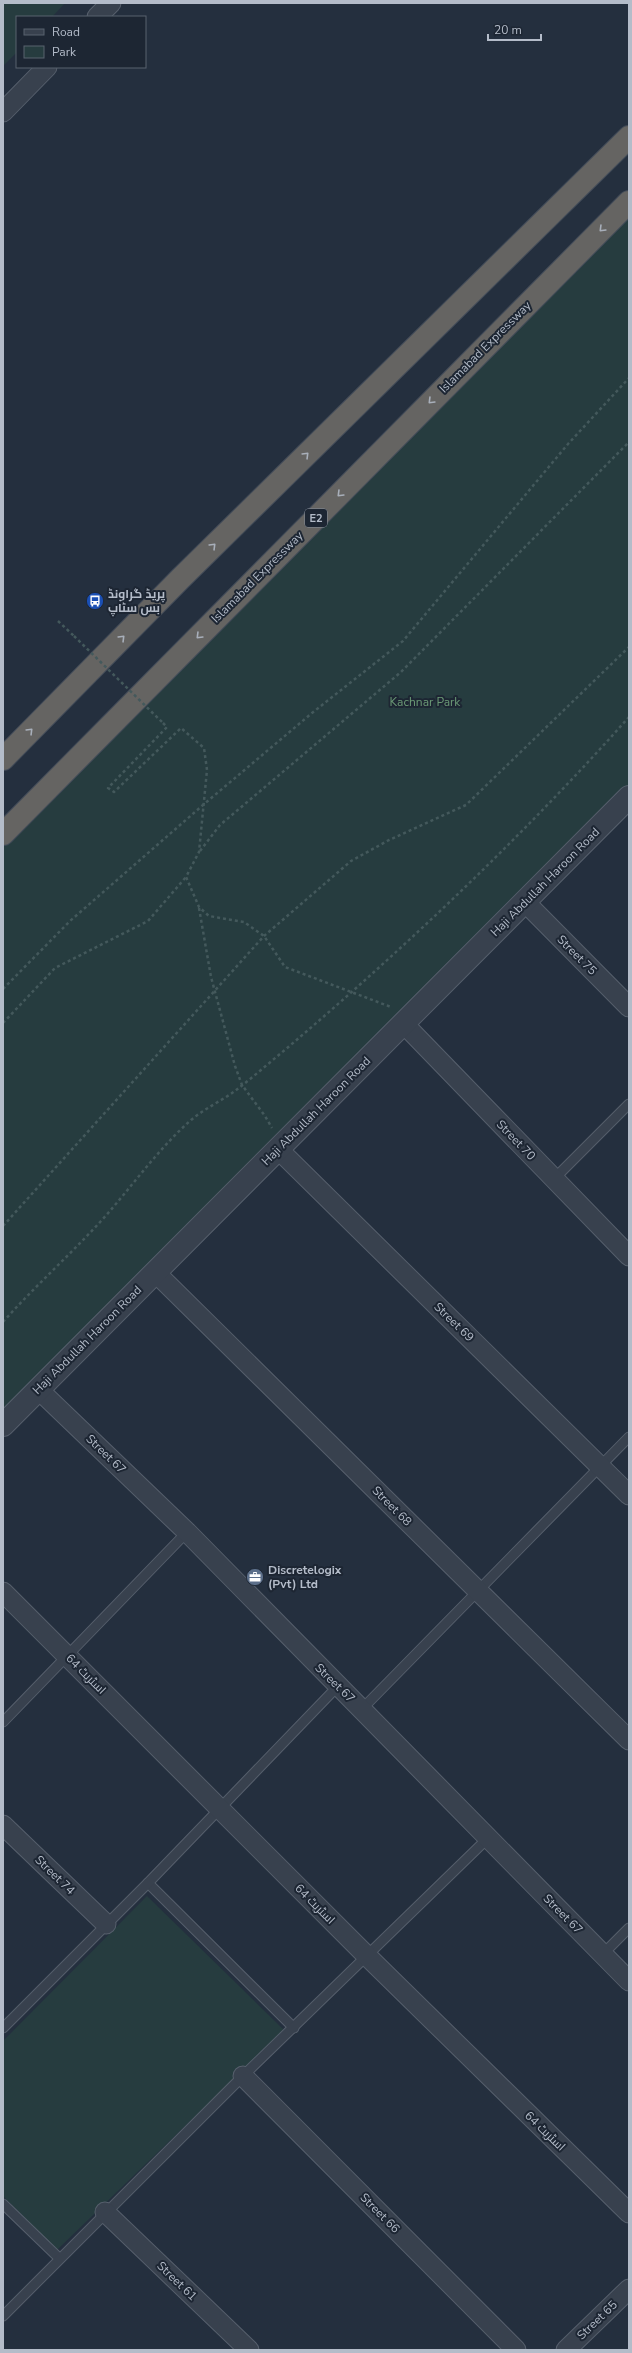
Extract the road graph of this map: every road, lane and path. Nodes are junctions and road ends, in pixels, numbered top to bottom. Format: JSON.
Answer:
{"nodes":[{"id":1,"x":111,"y":3,"type":"edge"},
{"id":2,"x":98,"y":16,"type":"edge"},
{"id":3,"x":47,"y":68,"type":"edge"},
{"id":4,"x":3,"y":112,"type":"edge"},
{"id":5,"x":629,"y":137,"type":"edge"},
{"id":6,"x":629,"y":202,"type":"edge"},
{"id":7,"x":629,"y":378,"type":"edge"},
{"id":8,"x":629,"y":442,"type":"edge"},
{"id":9,"x":58,"y":621,"type":"dead end"},
{"id":10,"x":629,"y":647,"type":"edge"},
{"id":11,"x":629,"y":717,"type":"edge"},
{"id":12,"x":3,"y":759,"type":"edge"},
{"id":13,"x":629,"y":797,"type":"edge"},
{"id":14,"x":203,"y":805,"type":"junction"},
{"id":15,"x":3,"y":834,"type":"edge"},
{"id":16,"x":199,"y":852,"type":"junction"},
{"id":17,"x":186,"y":878,"type":"junction"},
{"id":18,"x":525,"y":902,"type":"junction"},
{"id":19,"x":198,"y":908,"type":"junction"},
{"id":20,"x":264,"y":936,"type":"junction"},
{"id":21,"x":3,"y":989,"type":"edge"},
{"id":22,"x":215,"y":991,"type":"junction"},
{"id":23,"x":351,"y":993,"type":"junction"},
{"id":24,"x":629,"y":1007,"type":"edge"},
{"id":25,"x":3,"y":1023,"type":"edge"},
{"id":26,"x":403,"y":1023,"type":"junction"},
{"id":27,"x":242,"y":1085,"type":"junction"},
{"id":28,"x":629,"y":1104,"type":"edge"},
{"id":29,"x":281,"y":1148,"type":"junction"},
{"id":30,"x":554,"y":1178,"type":"junction"},
{"id":31,"x":3,"y":1226,"type":"edge"},
{"id":32,"x":629,"y":1256,"type":"edge"},
{"id":33,"x":155,"y":1272,"type":"junction"},
{"id":34,"x":3,"y":1322,"type":"edge"},
{"id":35,"x":38,"y":1389,"type":"junction"},
{"id":36,"x":3,"y":1425,"type":"edge"},
{"id":37,"x":629,"y":1437,"type":"edge"},
{"id":38,"x":601,"y":1467,"type":"junction"},
{"id":39,"x":629,"y":1495,"type":"edge"},
{"id":40,"x":187,"y":1532,"type":"junction"},
{"id":41,"x":478,"y":1590,"type":"junction"},
{"id":42,"x":3,"y":1592,"type":"edge"},
{"id":43,"x":68,"y":1655,"type":"junction"},
{"id":44,"x":337,"y":1687,"type":"junction"},
{"id":45,"x":362,"y":1709,"type":"junction"},
{"id":46,"x":3,"y":1722,"type":"edge"},
{"id":47,"x":629,"y":1740,"type":"edge"},
{"id":48,"x":220,"y":1809,"type":"junction"},
{"id":49,"x":3,"y":1825,"type":"edge"},
{"id":50,"x":487,"y":1839,"type":"junction"},
{"id":51,"x":148,"y":1883,"type":"junction"},
{"id":52,"x":106,"y":1924,"type":"junction"},
{"id":53,"x":629,"y":1928,"type":"edge"},
{"id":54,"x":602,"y":1954,"type":"junction"},
{"id":55,"x":367,"y":1956,"type":"junction"},
{"id":56,"x":629,"y":1981,"type":"edge"},
{"id":57,"x":3,"y":2028,"type":"edge"},
{"id":58,"x":294,"y":2028,"type":"junction"},
{"id":59,"x":243,"y":2076,"type":"junction"},
{"id":60,"x":3,"y":2204,"type":"edge"},
{"id":61,"x":105,"y":2212,"type":"junction"},
{"id":62,"x":629,"y":2213,"type":"edge"},
{"id":63,"x":59,"y":2258,"type":"junction"},
{"id":64,"x":629,"y":2289,"type":"edge"},
{"id":65,"x":3,"y":2316,"type":"edge"},
{"id":66,"x":249,"y":2350,"type":"edge"},
{"id":67,"x":516,"y":2350,"type":"edge"},
{"id":68,"x":566,"y":2350,"type":"edge"}],
"edges":[{"from":1,"to":2,"type":"street"},
{"from":3,"to":4,"type":"street"},
{"from":12,"to":5,"type":"highway","one_way":true},
{"from":6,"to":15,"type":"highway","name":"Islamabad Expressway","number":"E2","one_way":true},
{"from":7,"to":14,"type":"path"},
{"from":8,"to":16,"type":"path"},
{"from":9,"to":14,"type":"path","bridge":true},
{"from":10,"to":20,"type":"path"},
{"from":11,"to":23,"type":"path"},
{"from":13,"to":18,"type":"street","name":"Haji Abdullah Haroon Road"},
{"from":14,"to":16,"type":"path"},
{"from":14,"to":21,"type":"path"},
{"from":16,"to":17,"type":"path"},
{"from":17,"to":19,"type":"path"},
{"from":17,"to":25,"type":"path"},
{"from":18,"to":24,"type":"street","name":"Street 75"},
{"from":18,"to":26,"type":"street","name":"Haji Abdullah Haroon Road"},
{"from":19,"to":20,"type":"path"},
{"from":19,"to":22,"type":"path"},
{"from":20,"to":22,"type":"path"},
{"from":20,"to":23,"type":"path"},
{"from":22,"to":27,"type":"path"},
{"from":22,"to":31,"type":"path"},
{"from":23,"to":26,"type":"path"},
{"from":23,"to":27,"type":"path"},
{"from":26,"to":29,"type":"street","name":"Haji Abdullah Haroon Road"},
{"from":26,"to":30,"type":"street","name":"Street 70"},
{"from":27,"to":29,"type":"path"},
{"from":27,"to":34,"type":"path"},
{"from":28,"to":30,"type":"lane"},
{"from":29,"to":33,"type":"street","name":"Haji Abdullah Haroon Road"},
{"from":29,"to":38,"type":"street","name":"Street 69"},
{"from":30,"to":32,"type":"street","name":"Street 70"},
{"from":33,"to":35,"type":"street","name":"Haji Abdullah Haroon Road"},
{"from":33,"to":41,"type":"street","name":"Street 68"},
{"from":35,"to":36,"type":"street","name":"Haji Abdullah Haroon Road"},
{"from":35,"to":40,"type":"street","name":"Street 67"},
{"from":37,"to":38,"type":"lane"},
{"from":38,"to":39,"type":"street","name":"Street 69"},
{"from":38,"to":41,"type":"lane"},
{"from":40,"to":43,"type":"lane"},
{"from":40,"to":44,"type":"street","name":"Street 67"},
{"from":41,"to":45,"type":"lane"},
{"from":41,"to":47,"type":"street","name":"Street 68"},
{"from":42,"to":43,"type":"street","name":"اسٹریٹ 64"},
{"from":43,"to":46,"type":"lane"},
{"from":43,"to":48,"type":"street","name":"اسٹریٹ 64"},
{"from":44,"to":45,"type":"street","name":"Street 67"},
{"from":44,"to":48,"type":"lane"},
{"from":45,"to":50,"type":"street","name":"Street 67"},
{"from":48,"to":51,"type":"lane"},
{"from":48,"to":55,"type":"street","name":"اسٹریٹ 64"},
{"from":49,"to":52,"type":"street","name":"Street 74"},
{"from":50,"to":54,"type":"street","name":"Street 67"},
{"from":50,"to":55,"type":"lane"},
{"from":51,"to":52,"type":"lane"},
{"from":51,"to":58,"type":"lane"},
{"from":52,"to":57,"type":"lane"},
{"from":53,"to":54,"type":"lane"},
{"from":54,"to":56,"type":"street","name":"Street 67"},
{"from":55,"to":58,"type":"lane"},
{"from":55,"to":62,"type":"street","name":"اسٹریٹ 64"},
{"from":58,"to":59,"type":"lane"},
{"from":59,"to":61,"type":"lane"},
{"from":59,"to":67,"type":"street","name":"Street 66"},
{"from":60,"to":63,"type":"lane"},
{"from":61,"to":63,"type":"lane"},
{"from":61,"to":66,"type":"street","name":"Street 61"},
{"from":63,"to":65,"type":"lane"},
{"from":64,"to":68,"type":"street","name":"Street 65"}]}
